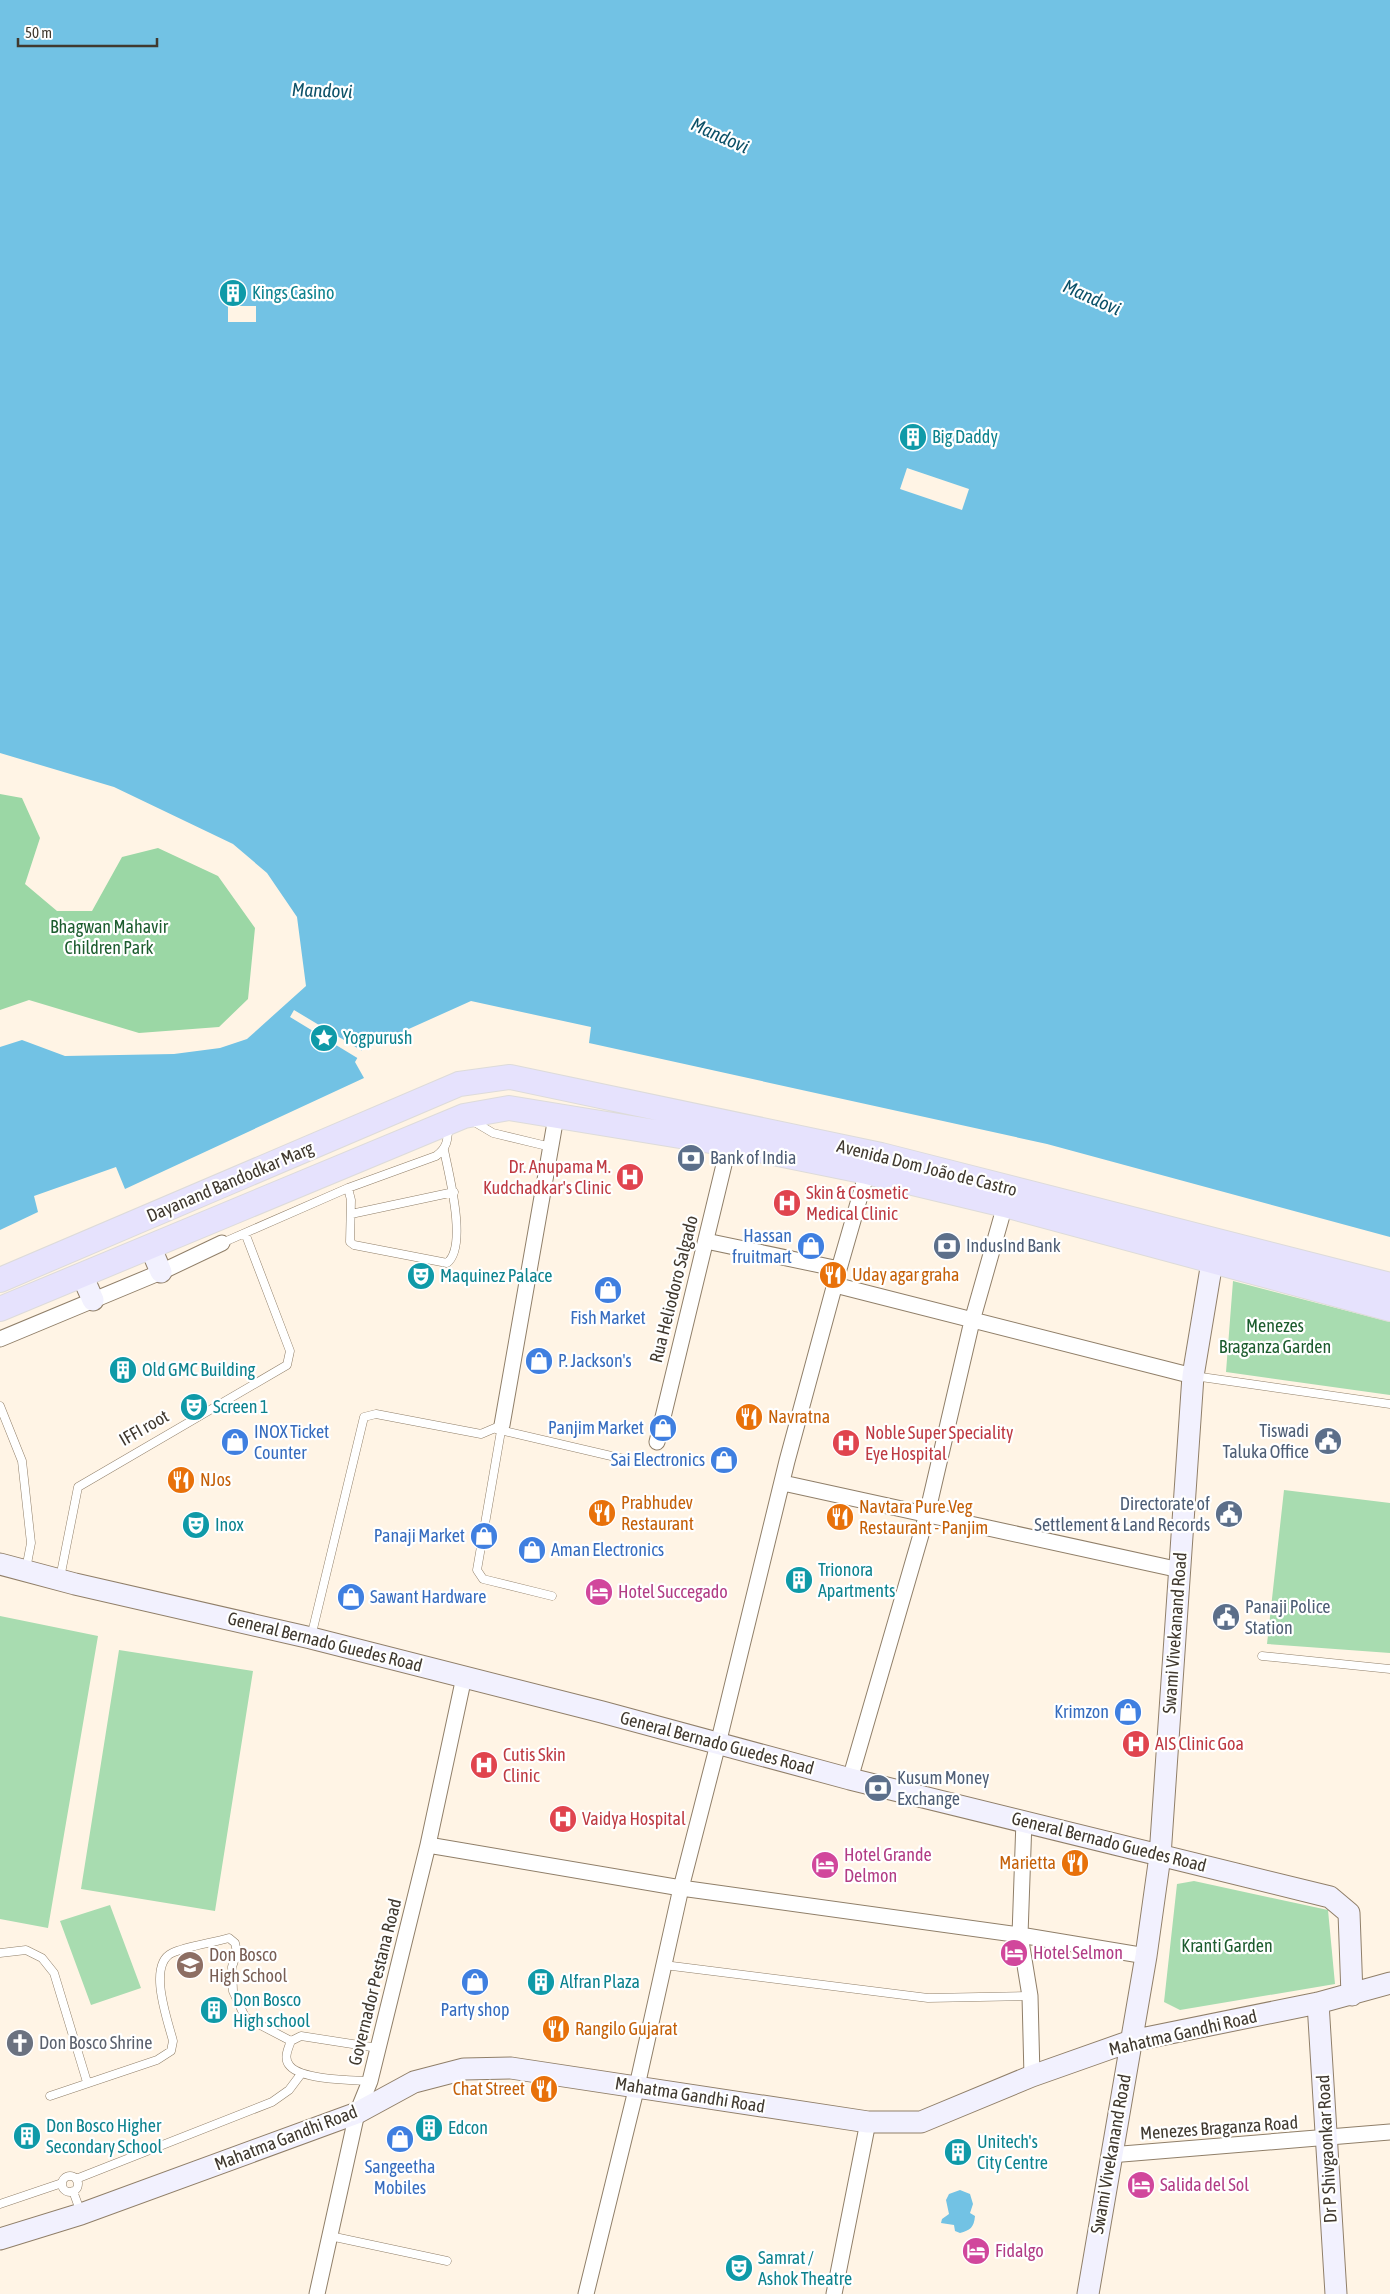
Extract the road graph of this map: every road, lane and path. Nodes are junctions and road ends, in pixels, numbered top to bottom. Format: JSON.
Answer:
{"nodes":[{"id":1,"x":459,"y":1084,"type":"joint"},
{"id":2,"x":466,"y":1117,"type":"junction"},
{"id":3,"x":556,"y":1117,"type":"junction"},
{"id":4,"x":730,"y":1144,"type":"junction"},
{"id":5,"x":551,"y":1147,"type":"junction"},
{"id":6,"x":444,"y":1150,"type":"junction"},
{"id":7,"x":868,"y":1172,"type":"junction"},
{"id":8,"x":348,"y":1188,"type":"junction"},
{"id":9,"x":454,"y":1192,"type":"junction"},
{"id":10,"x":1005,"y":1206,"type":"junction"},
{"id":11,"x":351,"y":1214,"type":"junction"},
{"id":12,"x":245,"y":1233,"type":"junction"},
{"id":13,"x":1212,"y":1238,"type":"junction"},
{"id":14,"x":706,"y":1240,"type":"junction"},
{"id":15,"x":222,"y":1243,"type":"joint"},
{"id":16,"x":150,"y":1246,"type":"junction"},
{"id":17,"x":1212,"y":1262,"type":"junction"},
{"id":18,"x":839,"y":1269,"type":"junction"},
{"id":19,"x":161,"y":1272,"type":"junction"},
{"id":20,"x":82,"y":1275,"type":"junction"},
{"id":21,"x":0,"y":1280,"type":"edge"},
{"id":22,"x":835,"y":1285,"type":"junction"},
{"id":23,"x":1390,"y":1285,"type":"edge"},
{"id":24,"x":93,"y":1300,"type":"junction"},
{"id":25,"x":0,"y":1309,"type":"edge"},
{"id":26,"x":1390,"y":1309,"type":"edge"},
{"id":27,"x":972,"y":1321,"type":"junction"},
{"id":28,"x":0,"y":1339,"type":"edge"},
{"id":29,"x":1193,"y":1376,"type":"junction"},
{"id":30,"x":1390,"y":1404,"type":"edge"},
{"id":31,"x":0,"y":1406,"type":"edge"},
{"id":32,"x":498,"y":1427,"type":"junction"},
{"id":33,"x":657,"y":1442,"type":"dead end"},
{"id":34,"x":624,"y":1459,"type":"dead end"},
{"id":35,"x":784,"y":1483,"type":"junction"},
{"id":36,"x":927,"y":1514,"type":"junction"},
{"id":37,"x":0,"y":1564,"type":"edge"},
{"id":38,"x":1180,"y":1570,"type":"junction"},
{"id":39,"x":26,"y":1571,"type":"junction"},
{"id":40,"x":60,"y":1580,"type":"junction"},
{"id":41,"x":552,"y":1596,"type":"dead end"},
{"id":42,"x":311,"y":1638,"type":"junction"},
{"id":43,"x":1262,"y":1656,"type":"dead end"},
{"id":44,"x":1390,"y":1668,"type":"edge"},
{"id":45,"x":464,"y":1676,"type":"junction"},
{"id":46,"x":718,"y":1744,"type":"junction"},
{"id":47,"x":850,"y":1779,"type":"junction"},
{"id":48,"x":1024,"y":1820,"type":"junction"},
{"id":49,"x":428,"y":1845,"type":"junction"},
{"id":50,"x":1160,"y":1856,"type":"junction"},
{"id":51,"x":681,"y":1888,"type":"junction"},
{"id":52,"x":1020,"y":1935,"type":"junction"},
{"id":53,"x":0,"y":1953,"type":"edge"},
{"id":54,"x":1146,"y":1956,"type":"junction"},
{"id":55,"x":664,"y":1965,"type":"junction"},
{"id":56,"x":1390,"y":1982,"type":"edge"},
{"id":57,"x":1352,"y":1995,"type":"junction"},
{"id":58,"x":1030,"y":1996,"type":"junction"},
{"id":59,"x":1318,"y":2003,"type":"junction"},
{"id":60,"x":291,"y":2041,"type":"junction"},
{"id":61,"x":1131,"y":2042,"type":"junction"},
{"id":62,"x":378,"y":2048,"type":"junction"},
{"id":63,"x":301,"y":2074,"type":"junction"},
{"id":64,"x":1032,"y":2076,"type":"junction"},
{"id":65,"x":370,"y":2081,"type":"junction"},
{"id":66,"x":87,"y":2082,"type":"junction"},
{"id":67,"x":637,"y":2086,"type":"junction"},
{"id":68,"x":50,"y":2096,"type":"dead end"},
{"id":69,"x":357,"y":2113,"type":"junction"},
{"id":70,"x":868,"y":2122,"type":"junction"},
{"id":71,"x":1390,"y":2132,"type":"edge"},
{"id":72,"x":1326,"y":2139,"type":"junction"},
{"id":73,"x":1110,"y":2155,"type":"junction"},
{"id":74,"x":76,"y":2179,"type":"junction"},
{"id":75,"x":62,"y":2183,"type":"junction"},
{"id":76,"x":73,"y":2191,"type":"junction"},
{"id":77,"x":0,"y":2204,"type":"edge"},
{"id":78,"x":81,"y":2214,"type":"junction"},
{"id":79,"x":330,"y":2236,"type":"junction"},
{"id":80,"x":0,"y":2239,"type":"edge"},
{"id":81,"x":447,"y":2261,"type":"dead end"},
{"id":82,"x":317,"y":2294,"type":"edge"},
{"id":83,"x":586,"y":2294,"type":"edge"},
{"id":84,"x":834,"y":2294,"type":"edge"},
{"id":85,"x":1088,"y":2294,"type":"edge"},
{"id":86,"x":1336,"y":2294,"type":"edge"}],
"edges":[{"from":1,"to":13,"type":"main road","name":"Avenida Dom João de Castro"},
{"from":1,"to":21,"type":"main road","name":"Dayanand Bandodkar Marg"},
{"from":2,"to":3,"type":"main road","name":"Avenida Dom João de Castro"},
{"from":2,"to":5,"type":"lane"},
{"from":2,"to":6,"type":"lane"},
{"from":2,"to":16,"type":"main road","name":"Avenida Dom João de Castro"},
{"from":3,"to":4,"type":"main road","name":"Avenida Dom João de Castro"},
{"from":3,"to":5,"type":"street"},
{"from":4,"to":7,"type":"main road","name":"Avenida Dom João de Castro"},
{"from":4,"to":14,"type":"street","name":"Rua Heliodoro Salgado"},
{"from":5,"to":32,"type":"street"},
{"from":6,"to":8,"type":"lane"},
{"from":6,"to":9,"type":"lane"},
{"from":7,"to":10,"type":"main road","name":"Avenida Dom João de Castro"},
{"from":7,"to":18,"type":"street"},
{"from":8,"to":11,"type":"lane"},
{"from":8,"to":12,"type":"lane"},
{"from":9,"to":11,"type":"lane"},
{"from":9,"to":11,"type":"lane"},
{"from":10,"to":17,"type":"main road","name":"Avenida Dom João de Castro"},
{"from":10,"to":27,"type":"street"},
{"from":12,"to":15,"type":"lane"},
{"from":12,"to":40,"type":"lane","name":"IFFI root"},
{"from":13,"to":17,"type":"street","name":"Swami Vivekanand Road"},
{"from":13,"to":23,"type":"main road","name":"Avenida Dom João de Castro"},
{"from":14,"to":18,"type":"street"},
{"from":14,"to":33,"type":"street","name":"Rua Heliodoro Salgado"},
{"from":15,"to":19,"type":"street"},
{"from":16,"to":19,"type":"street"},
{"from":16,"to":20,"type":"main road","name":"Avenida Dom João de Castro"},
{"from":17,"to":26,"type":"main road","name":"Avenida Dom João de Castro"},
{"from":17,"to":29,"type":"street","name":"Swami Vivekanand Road"},
{"from":18,"to":22,"type":"street"},
{"from":19,"to":24,"type":"street"},
{"from":20,"to":24,"type":"street"},
{"from":20,"to":25,"type":"main road","name":"Avenida Dom João de Castro"},
{"from":22,"to":27,"type":"street"},
{"from":22,"to":35,"type":"street"},
{"from":24,"to":28,"type":"street"},
{"from":27,"to":29,"type":"street"},
{"from":27,"to":36,"type":"street"},
{"from":29,"to":30,"type":"lane"},
{"from":29,"to":38,"type":"street","name":"Swami Vivekanand Road"},
{"from":31,"to":39,"type":"lane"},
{"from":32,"to":34,"type":"lane"},
{"from":32,"to":41,"type":"lane"},
{"from":32,"to":42,"type":"lane"},
{"from":35,"to":36,"type":"street"},
{"from":35,"to":46,"type":"street"},
{"from":36,"to":38,"type":"street"},
{"from":36,"to":47,"type":"street"},
{"from":37,"to":39,"type":"street","name":"General Bernado Guedes Road"},
{"from":38,"to":50,"type":"street","name":"Swami Vivekanand Road"},
{"from":39,"to":40,"type":"street","name":"General Bernado Guedes Road"},
{"from":40,"to":42,"type":"street","name":"General Bernado Guedes Road"},
{"from":42,"to":45,"type":"street","name":"General Bernado Guedes Road"},
{"from":43,"to":44,"type":"lane"},
{"from":45,"to":46,"type":"street","name":"General Bernado Guedes Road"},
{"from":45,"to":49,"type":"street","name":"Governador Pestana Road"},
{"from":46,"to":47,"type":"street","name":"General Bernado Guedes Road"},
{"from":46,"to":51,"type":"street"},
{"from":47,"to":48,"type":"street","name":"General Bernado Guedes Road"},
{"from":48,"to":50,"type":"street","name":"General Bernado Guedes Road"},
{"from":48,"to":52,"type":"street"},
{"from":49,"to":51,"type":"street"},
{"from":49,"to":62,"type":"street","name":"Governador Pestana Road"},
{"from":50,"to":54,"type":"street","name":"Swami Vivekanand Road"},
{"from":50,"to":57,"type":"street","name":"General Bernado Guedes Road"},
{"from":51,"to":52,"type":"street"},
{"from":51,"to":55,"type":"street"},
{"from":52,"to":54,"type":"street"},
{"from":52,"to":58,"type":"street"},
{"from":53,"to":66,"type":"lane"},
{"from":54,"to":61,"type":"street","name":"Swami Vivekanand Road"},
{"from":55,"to":58,"type":"lane"},
{"from":55,"to":67,"type":"street"},
{"from":56,"to":57,"type":"street","name":"Mahatma Gandhi Road"},
{"from":57,"to":59,"type":"street","name":"Mahatma Gandhi Road"},
{"from":58,"to":64,"type":"street"},
{"from":59,"to":61,"type":"street","name":"Mahatma Gandhi Road"},
{"from":59,"to":72,"type":"street","name":"Dr P Shivgaonkar Road"},
{"from":60,"to":62,"type":"lane"},
{"from":60,"to":63,"type":"lane"},
{"from":60,"to":66,"type":"lane"},
{"from":61,"to":64,"type":"street","name":"Mahatma Gandhi Road"},
{"from":61,"to":73,"type":"street","name":"Swami Vivekanand Road"},
{"from":62,"to":65,"type":"street","name":"Governador Pestana Road"},
{"from":63,"to":65,"type":"lane"},
{"from":63,"to":74,"type":"lane"},
{"from":64,"to":70,"type":"street","name":"Mahatma Gandhi Road"},
{"from":65,"to":69,"type":"street","name":"Governador Pestana Road"},
{"from":66,"to":68,"type":"lane"},
{"from":67,"to":69,"type":"street","name":"Mahatma Gandhi Road"},
{"from":67,"to":70,"type":"street","name":"Mahatma Gandhi Road"},
{"from":67,"to":83,"type":"street"},
{"from":69,"to":78,"type":"street","name":"Mahatma Gandhi Road"},
{"from":69,"to":79,"type":"street","name":"Governador Pestana Road"},
{"from":70,"to":84,"type":"street"},
{"from":71,"to":72,"type":"street","name":"Menezes Braganza Road"},
{"from":72,"to":73,"type":"street","name":"Menezes Braganza Road"},
{"from":72,"to":86,"type":"street","name":"Dr P Shivgaonkar Road"},
{"from":73,"to":85,"type":"street","name":"Swami Vivekanand Road"},
{"from":74,"to":75,"type":"lane"},
{"from":74,"to":76,"type":"lane"},
{"from":75,"to":76,"type":"lane"},
{"from":75,"to":77,"type":"lane"},
{"from":76,"to":78,"type":"lane"},
{"from":78,"to":80,"type":"street","name":"Mahatma Gandhi Road"},
{"from":79,"to":81,"type":"lane"},
{"from":79,"to":82,"type":"street","name":"Governador Pestana Road"}]}
